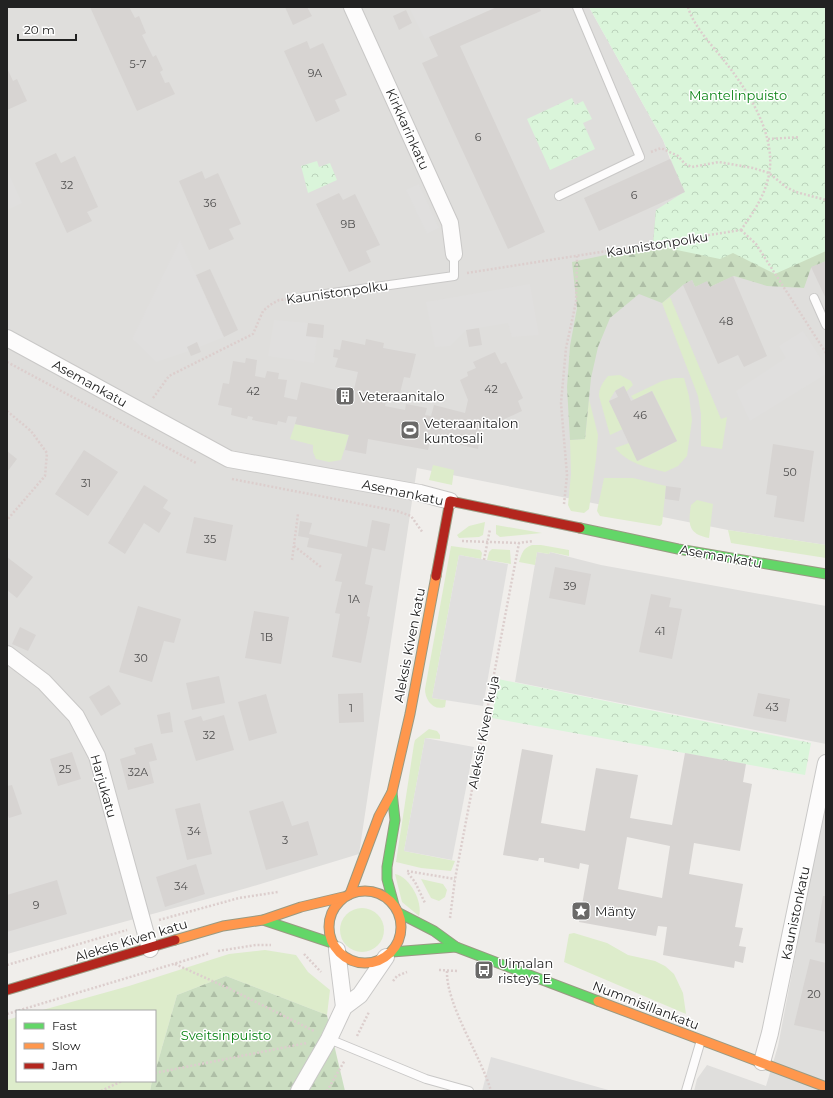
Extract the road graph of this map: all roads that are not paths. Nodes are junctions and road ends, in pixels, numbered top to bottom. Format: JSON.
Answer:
{"nodes":[{"id":1,"x":352,"y":7,"type":"edge"},
{"id":2,"x":577,"y":7,"type":"edge"},
{"id":3,"x":559,"y":196,"type":"dead end"},
{"id":4,"x":454,"y":254,"type":"joint"},
{"id":5,"x":304,"y":297,"type":"road end"},
{"id":6,"x":814,"y":298,"type":"dead end"},
{"id":7,"x":826,"y":325,"type":"edge"},
{"id":8,"x":7,"y":338,"type":"edge"},
{"id":9,"x":450,"y":501,"type":"junction"},
{"id":10,"x":826,"y":574,"type":"edge"},
{"id":11,"x":7,"y":654,"type":"edge"},
{"id":12,"x":826,"y":763,"type":"edge"},
{"id":13,"x":392,"y":792,"type":"junction"},
{"id":14,"x":347,"y":896,"type":"junction"},
{"id":15,"x":396,"y":909,"type":"junction"},
{"id":16,"x":263,"y":920,"type":"junction"},
{"id":17,"x":334,"y":946,"type":"junction"},
{"id":18,"x":456,"y":947,"type":"junction"},
{"id":19,"x":150,"y":949,"type":"junction"},
{"id":20,"x":389,"y":955,"type":"junction"},
{"id":21,"x":7,"y":990,"type":"edge"},
{"id":22,"x":344,"y":1007,"type":"junction"},
{"id":23,"x":329,"y":1039,"type":"junction"},
{"id":24,"x":701,"y":1040,"type":"junction"},
{"id":25,"x":762,"y":1062,"type":"junction"},
{"id":26,"x":826,"y":1087,"type":"edge"},
{"id":27,"x":299,"y":1091,"type":"edge"},
{"id":28,"x":469,"y":1091,"type":"edge"},
{"id":29,"x":686,"y":1091,"type":"edge"}],
"edges":[{"from":1,"to":4,"type":"street","name":"Kirkkarinkatu"},
{"from":2,"to":3,"type":"lane"},
{"from":4,"to":5,"type":"lane","name":"Kaunistonpolku"},
{"from":6,"to":7,"type":"lane"},
{"from":8,"to":9,"type":"street","name":"Asemankatu"},
{"from":9,"to":10,"type":"street","name":"Asemankatu"},
{"from":9,"to":13,"type":"street","name":"Aleksis Kiven katu"},
{"from":11,"to":19,"type":"street","name":"Harjukatu"},
{"from":12,"to":25,"type":"street","name":"Kaunistonkatu"},
{"from":13,"to":14,"type":"street","name":"Aleksis Kiven katu"},
{"from":13,"to":15,"type":"street","name":"Aleksis Kiven katu"},
{"from":14,"to":15,"type":"street"},
{"from":14,"to":16,"type":"street","name":"Aleksis Kiven katu"},
{"from":14,"to":17,"type":"street"},
{"from":15,"to":18,"type":"street","name":"Nummisillankatu"},
{"from":15,"to":20,"type":"street"},
{"from":16,"to":17,"type":"street","name":"Aleksis Kiven katu"},
{"from":16,"to":19,"type":"street","name":"Aleksis Kiven katu"},
{"from":17,"to":20,"type":"street"},
{"from":17,"to":22,"type":"street"},
{"from":18,"to":20,"type":"street","name":"Nummisillankatu"},
{"from":18,"to":24,"type":"street","name":"Nummisillankatu"},
{"from":19,"to":21,"type":"street","name":"Aleksis Kiven katu"},
{"from":20,"to":22,"type":"street"},
{"from":22,"to":23,"type":"street"},
{"from":23,"to":27,"type":"street"},
{"from":23,"to":28,"type":"lane"},
{"from":24,"to":25,"type":"street","name":"Nummisillankatu"},
{"from":24,"to":29,"type":"lane"},
{"from":25,"to":26,"type":"street","name":"Nummisillankatu"}]}
